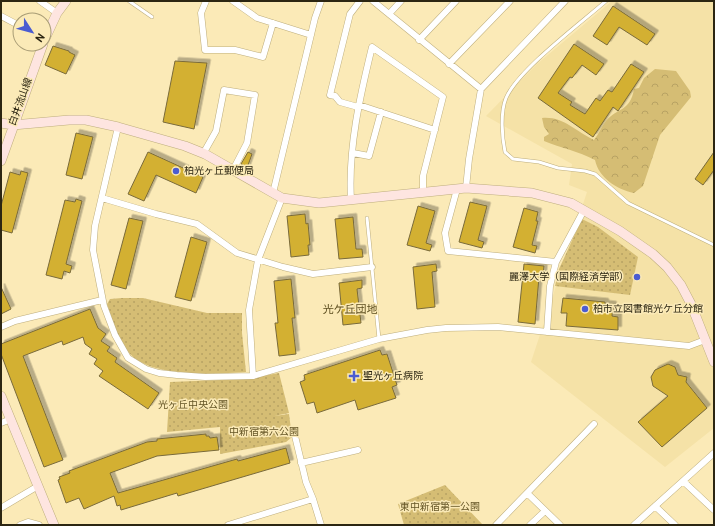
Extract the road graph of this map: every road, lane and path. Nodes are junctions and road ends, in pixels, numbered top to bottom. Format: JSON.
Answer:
{"nodes":[{"id":1,"x":40,"y":1,"type":"edge"},
{"id":2,"x":66,"y":1,"type":"edge"},
{"id":3,"x":129,"y":1,"type":"edge"},
{"id":4,"x":206,"y":1,"type":"edge"},
{"id":5,"x":233,"y":1,"type":"edge"},
{"id":6,"x":322,"y":1,"type":"edge"},
{"id":7,"x":360,"y":1,"type":"edge"},
{"id":8,"x":373,"y":1,"type":"edge"},
{"id":9,"x":401,"y":1,"type":"edge"},
{"id":10,"x":456,"y":1,"type":"edge"},
{"id":11,"x":510,"y":1,"type":"edge"},
{"id":12,"x":565,"y":1,"type":"edge"},
{"id":13,"x":606,"y":1,"type":"edge"},
{"id":14,"x":57,"y":14,"type":"junction"},
{"id":15,"x":389,"y":14,"type":"junction"},
{"id":16,"x":1,"y":16,"type":"edge"},
{"id":17,"x":152,"y":18,"type":"dead end"},
{"id":18,"x":12,"y":22,"type":"edge"},
{"id":19,"x":273,"y":23,"type":"junction"},
{"id":20,"x":52,"y":24,"type":"edge"},
{"id":21,"x":311,"y":35,"type":"junction"},
{"id":22,"x":419,"y":40,"type":"junction"},
{"id":23,"x":40,"y":52,"type":"edge"},
{"id":24,"x":449,"y":64,"type":"junction"},
{"id":25,"x":481,"y":89,"type":"junction"},
{"id":26,"x":358,"y":106,"type":"junction"},
{"id":27,"x":381,"y":112,"type":"junction"},
{"id":28,"x":1,"y":123,"type":"edge"},
{"id":29,"x":13,"y":125,"type":"junction"},
{"id":30,"x":118,"y":127,"type":"junction"},
{"id":31,"x":435,"y":130,"type":"junction"},
{"id":32,"x":353,"y":153,"type":"junction"},
{"id":33,"x":203,"y":154,"type":"junction"},
{"id":34,"x":1,"y":161,"type":"edge"},
{"id":35,"x":233,"y":170,"type":"junction"},
{"id":36,"x":462,"y":188,"type":"junction"},
{"id":37,"x":423,"y":191,"type":"junction"},
{"id":38,"x":273,"y":193,"type":"junction"},
{"id":39,"x":102,"y":198,"type":"junction"},
{"id":40,"x":282,"y":198,"type":"junction"},
{"id":41,"x":351,"y":200,"type":"junction"},
{"id":42,"x":584,"y":210,"type":"junction"},
{"id":43,"x":367,"y":218,"type":"dead end"},
{"id":44,"x":714,"y":245,"type":"edge"},
{"id":45,"x":258,"y":260,"type":"junction"},
{"id":46,"x":556,"y":262,"type":"junction"},
{"id":47,"x":372,"y":267,"type":"junction"},
{"id":48,"x":102,"y":300,"type":"junction"},
{"id":49,"x":1,"y":327,"type":"edge"},
{"id":50,"x":547,"y":332,"type":"junction"},
{"id":51,"x":379,"y":339,"type":"junction"},
{"id":52,"x":705,"y":340,"type":"junction"},
{"id":53,"x":714,"y":362,"type":"edge"},
{"id":54,"x":253,"y":376,"type":"junction"},
{"id":55,"x":1,"y":396,"type":"edge"},
{"id":56,"x":10,"y":419,"type":"junction"},
{"id":57,"x":1,"y":424,"type":"edge"},
{"id":58,"x":594,"y":424,"type":"dead end"},
{"id":59,"x":295,"y":436,"type":"dead end"},
{"id":60,"x":358,"y":450,"type":"dead end"},
{"id":61,"x":714,"y":453,"type":"edge"},
{"id":62,"x":301,"y":463,"type":"junction"},
{"id":63,"x":683,"y":481,"type":"junction"},
{"id":64,"x":38,"y":486,"type":"junction"},
{"id":65,"x":527,"y":493,"type":"junction"},
{"id":66,"x":313,"y":499,"type":"junction"},
{"id":67,"x":2,"y":505,"type":"edge"},
{"id":68,"x":656,"y":506,"type":"junction"},
{"id":69,"x":714,"y":510,"type":"edge"},
{"id":70,"x":545,"y":511,"type":"junction"},
{"id":71,"x":20,"y":525,"type":"edge"},
{"id":72,"x":40,"y":525,"type":"edge"},
{"id":73,"x":54,"y":525,"type":"edge"},
{"id":74,"x":228,"y":525,"type":"edge"},
{"id":75,"x":321,"y":525,"type":"edge"},
{"id":76,"x":496,"y":525,"type":"edge"},
{"id":77,"x":530,"y":525,"type":"edge"},
{"id":78,"x":560,"y":525,"type":"edge"},
{"id":79,"x":634,"y":525,"type":"edge"},
{"id":80,"x":675,"y":525,"type":"edge"}],
"edges":[{"from":1,"to":14,"type":"street"},
{"from":2,"to":14,"type":"street","name":"白井流山線"},
{"from":3,"to":17,"type":"lane"},
{"from":4,"to":19,"type":"street"},
{"from":5,"to":19,"type":"street"},
{"from":6,"to":21,"type":"street"},
{"from":7,"to":26,"type":"street"},
{"from":8,"to":15,"type":"street"},
{"from":9,"to":15,"type":"street"},
{"from":10,"to":22,"type":"street"},
{"from":11,"to":24,"type":"street"},
{"from":12,"to":25,"type":"street"},
{"from":13,"to":44,"type":"lane"},
{"from":14,"to":20,"type":"street","name":"白井流山線"},
{"from":15,"to":22,"type":"street"},
{"from":16,"to":18,"type":"street"},
{"from":19,"to":21,"type":"street"},
{"from":21,"to":38,"type":"street"},
{"from":22,"to":24,"type":"street"},
{"from":23,"to":29,"type":"street","name":"白井流山線"},
{"from":24,"to":25,"type":"street"},
{"from":25,"to":36,"type":"street"},
{"from":26,"to":27,"type":"street"},
{"from":26,"to":31,"type":"street"},
{"from":26,"to":32,"type":"street"},
{"from":27,"to":31,"type":"street"},
{"from":27,"to":32,"type":"street"},
{"from":28,"to":29,"type":"street"},
{"from":29,"to":30,"type":"street"},
{"from":29,"to":34,"type":"street","name":"白井流山線"},
{"from":30,"to":33,"type":"street"},
{"from":30,"to":39,"type":"street"},
{"from":31,"to":37,"type":"street"},
{"from":32,"to":41,"type":"street"},
{"from":33,"to":35,"type":"street"},
{"from":33,"to":35,"type":"street"},
{"from":35,"to":38,"type":"street"},
{"from":36,"to":37,"type":"street"},
{"from":36,"to":42,"type":"street"},
{"from":36,"to":46,"type":"street"},
{"from":37,"to":41,"type":"street"},
{"from":38,"to":40,"type":"street"},
{"from":39,"to":45,"type":"street"},
{"from":39,"to":48,"type":"street"},
{"from":40,"to":41,"type":"street"},
{"from":40,"to":45,"type":"street"},
{"from":42,"to":46,"type":"street"},
{"from":42,"to":52,"type":"street"},
{"from":43,"to":47,"type":"lane"},
{"from":45,"to":47,"type":"street"},
{"from":45,"to":54,"type":"street"},
{"from":46,"to":50,"type":"street"},
{"from":47,"to":51,"type":"lane"},
{"from":48,"to":49,"type":"street"},
{"from":48,"to":54,"type":"street"},
{"from":50,"to":51,"type":"street"},
{"from":50,"to":52,"type":"street"},
{"from":51,"to":54,"type":"street"},
{"from":52,"to":53,"type":"street"},
{"from":55,"to":56,"type":"street"},
{"from":56,"to":57,"type":"street"},
{"from":56,"to":64,"type":"street"},
{"from":58,"to":65,"type":"street"},
{"from":59,"to":62,"type":"street"},
{"from":60,"to":62,"type":"street"},
{"from":61,"to":63,"type":"street"},
{"from":62,"to":66,"type":"street"},
{"from":63,"to":68,"type":"street"},
{"from":63,"to":69,"type":"street"},
{"from":64,"to":67,"type":"street"},
{"from":64,"to":73,"type":"street"},
{"from":65,"to":70,"type":"street"},
{"from":65,"to":76,"type":"street"},
{"from":66,"to":74,"type":"street"},
{"from":66,"to":75,"type":"street"},
{"from":68,"to":79,"type":"street"},
{"from":68,"to":80,"type":"street"},
{"from":70,"to":77,"type":"street"},
{"from":70,"to":78,"type":"street"},
{"from":71,"to":72,"type":"street"}]}
